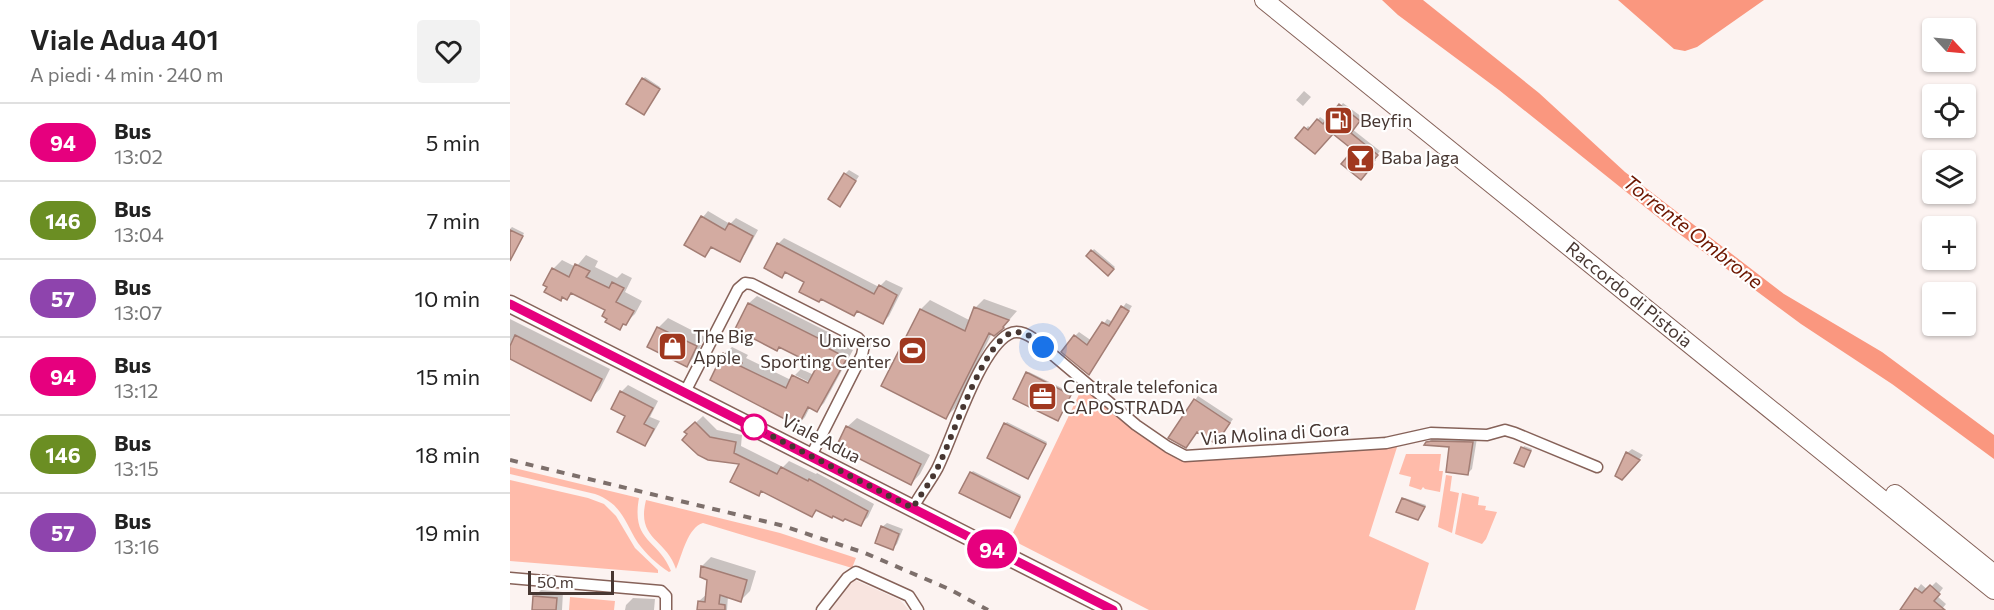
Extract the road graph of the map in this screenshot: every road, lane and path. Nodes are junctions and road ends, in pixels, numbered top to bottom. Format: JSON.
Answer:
{"nodes":[{"id":1,"x":1264,"y":0,"type":"edge"},
{"id":2,"x":1284,"y":0,"type":"edge"},
{"id":3,"x":510,"y":304,"type":"edge"},
{"id":4,"x":685,"y":392,"type":"junction"},
{"id":5,"x":811,"y":456,"type":"junction"},
{"id":6,"x":1597,"y":467,"type":"dead end"},
{"id":7,"x":913,"y":508,"type":"junction"},
{"id":8,"x":1994,"y":574,"type":"edge"},
{"id":9,"x":510,"y":578,"type":"edge"},
{"id":10,"x":1994,"y":590,"type":"edge"},
{"id":11,"x":666,"y":610,"type":"edge"},
{"id":12,"x":822,"y":610,"type":"edge"},
{"id":13,"x":918,"y":610,"type":"edge"},
{"id":14,"x":1113,"y":610,"type":"edge"}],
"edges":[{"from":1,"to":10,"type":"highway","name":"Raccordo di Pistoia"},
{"from":2,"to":8,"type":"highway","name":"Raccordo di Pistoia"},
{"from":3,"to":4,"type":"main road","name":"Viale Adua"},
{"from":4,"to":5,"type":"main road","name":"Viale Adua"},
{"from":4,"to":5,"type":"street"},
{"from":5,"to":7,"type":"main road","name":"Viale Adua"},
{"from":6,"to":7,"type":"street","name":"Via Molina di Gora"},
{"from":7,"to":14,"type":"main road","name":"Viale Adua"},
{"from":9,"to":11,"type":"street"},
{"from":12,"to":13,"type":"street"}]}
